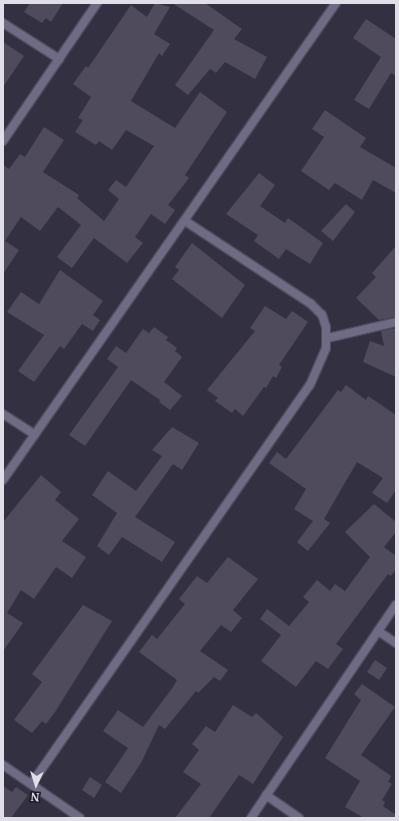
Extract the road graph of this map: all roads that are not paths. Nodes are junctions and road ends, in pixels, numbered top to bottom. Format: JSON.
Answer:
{"nodes":[{"id":1,"x":96,"y":3,"type":"edge"},
{"id":2,"x":336,"y":3,"type":"edge"},
{"id":3,"x":3,"y":23,"type":"edge"},
{"id":4,"x":59,"y":59,"type":"junction"},
{"id":5,"x":3,"y":141,"type":"edge"},
{"id":6,"x":185,"y":221,"type":"junction"},
{"id":7,"x":396,"y":322,"type":"edge"},
{"id":8,"x":328,"y":338,"type":"junction"},
{"id":9,"x":3,"y":414,"type":"edge"},
{"id":10,"x":35,"y":435,"type":"junction"},
{"id":11,"x":3,"y":480,"type":"edge"},
{"id":12,"x":396,"y":605,"type":"edge"},
{"id":13,"x":378,"y":631,"type":"junction"},
{"id":14,"x":396,"y":643,"type":"edge"},
{"id":15,"x":3,"y":765,"type":"edge"},
{"id":16,"x":32,"y":784,"type":"junction"},
{"id":17,"x":266,"y":795,"type":"junction"},
{"id":18,"x":80,"y":818,"type":"edge"},
{"id":19,"x":251,"y":818,"type":"edge"},
{"id":20,"x":299,"y":818,"type":"edge"}],
"edges":[{"from":1,"to":4,"type":"street"},
{"from":2,"to":6,"type":"street"},
{"from":3,"to":4,"type":"street"},
{"from":4,"to":5,"type":"street"},
{"from":6,"to":8,"type":"street"},
{"from":6,"to":10,"type":"street"},
{"from":7,"to":8,"type":"street"},
{"from":8,"to":16,"type":"street"},
{"from":9,"to":10,"type":"street"},
{"from":10,"to":11,"type":"street"},
{"from":12,"to":13,"type":"street"},
{"from":13,"to":14,"type":"street"},
{"from":13,"to":17,"type":"street"},
{"from":15,"to":16,"type":"street"},
{"from":16,"to":18,"type":"street"},
{"from":17,"to":19,"type":"street"},
{"from":17,"to":20,"type":"street"}]}
